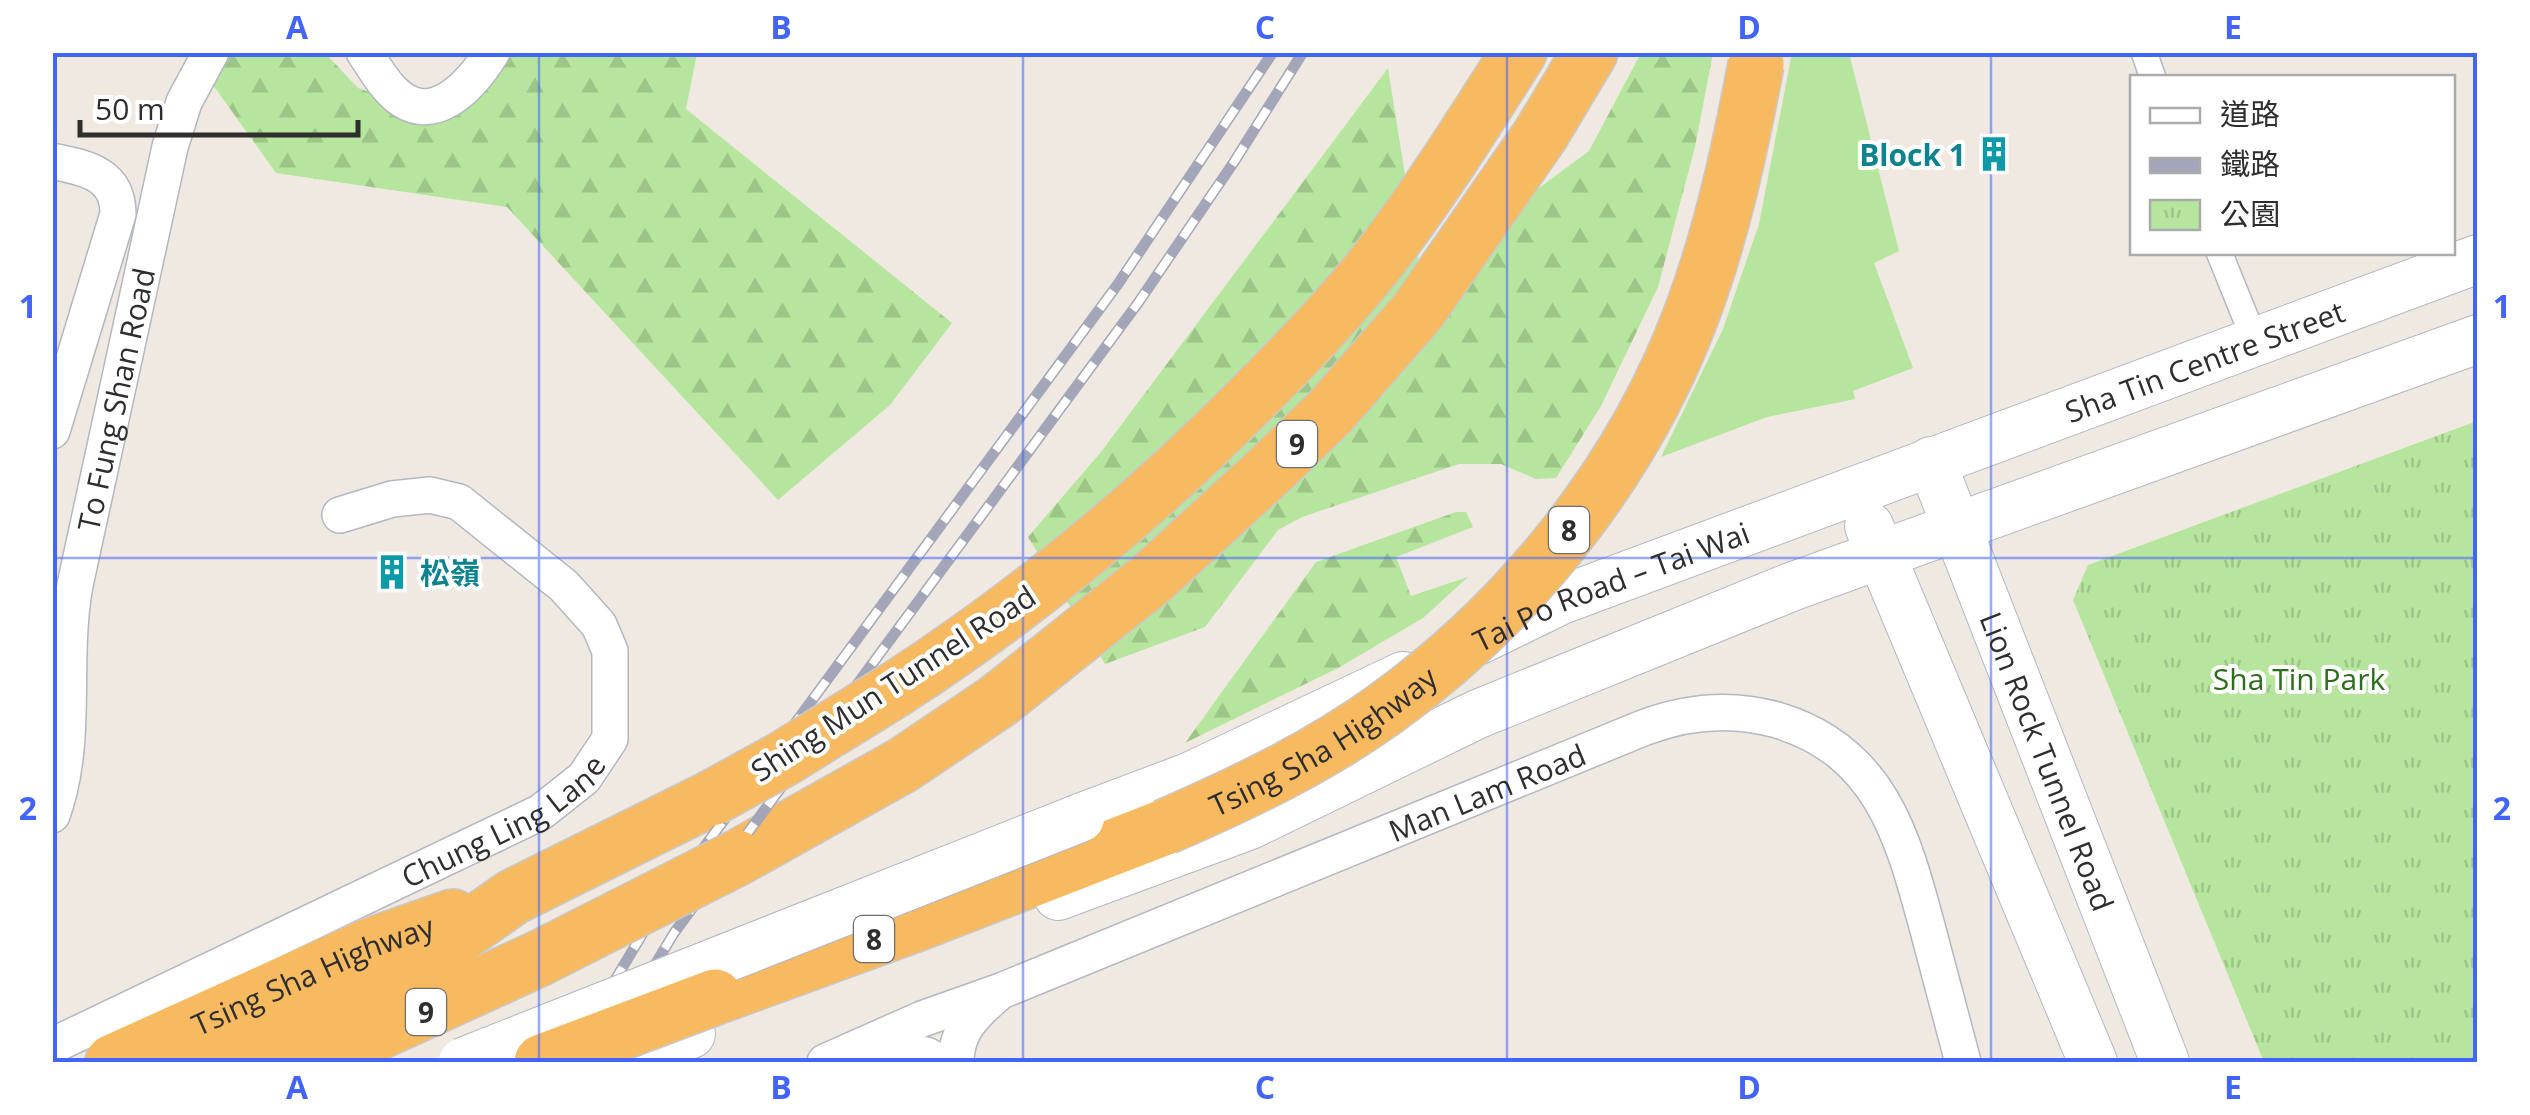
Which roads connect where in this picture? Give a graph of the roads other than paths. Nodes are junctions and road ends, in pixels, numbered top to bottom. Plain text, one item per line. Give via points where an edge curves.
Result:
1 (211, 52) edge
2 (364, 52) edge
3 (492, 52) edge
4 (1519, 52) edge
5 (1756, 58) edge
6 (1586, 59) edge
7 (52, 160) edge
8 (2220, 255) edge
9 (2478, 258) edge
10 (2478, 339) edge
11 (2255, 341) junction
12 (2205, 360) junction
13 (2288, 405) junction
14 (52, 431) edge
15 (1931, 461) junction
16 (1854, 490) junction
17 (340, 514) dead end
18 (1958, 525) junction
19 (1881, 553) junction
20 (52, 815) edge
21 (513, 896) junction
22 (1001, 991) junction
23 (52, 1046) edge
24 (858, 1048) junction
25 (113, 1062) edge
26 (216, 1062) edge
27 (313, 1062) edge
28 (463, 1062) edge
29 (542, 1062) edge
30 (620, 1062) edge
31 (825, 1062) edge
32 (939, 1062) edge
33 (956, 1062) edge
34 (1963, 1062) edge
35 (2093, 1062) edge
36 (2165, 1062) edge

1 - 20 street, To Fung Shan Road via 170,146 79,566 70,625 66,762
2 - 3 street via 402,100 424,106 460,93
4 - 21 highway, Shing Mun Tunnel Road / 9, bridge via 1436,182 1322,327 1194,457 1048,582 988,629 783,759
5 - 29 highway, Tsing Sha Highway / 8, bridge via 1724,213 1692,314 1655,396 1550,555 1422,682 1303,761 1165,828
6 - 27 highway, 9, bridge via 1498,198 1376,362 1222,516 1036,673 823,812 610,924
7 - 14 street via 100,175 118,203
8 - 11 street
9 - 11 main road, Sha Tin Centre Street
10 - 13 main road
11 - 12 main road, Sha Tin Centre Street
12 - 13 main road via 2217,386 2236,402
12 - 15 main road, Sha Tin Centre Street
13 - 18 main road
15 - 16 main road, Tai Po Road – Tai Wai
15 - 18 main road, Lion Rock Tunnel Road
16 - 19 main road
16 - 28 main road, Tai Po Road – Tai Wai, bridge via 1561,600 1189,777
17 - 23 street, Chung Ling Lane via 430,495 459,502 564,586 599,625 610,651 610,739 584,778 541,812
18 - 19 main road
18 - 36 main road, Lion Rock Tunnel Road
19 - 30 main road via 1478,714 1250,825
19 - 35 main road
21 - 25 highway, Tsing Sha Highway via 370,946
21 - 26 highway, Shing Mun Tunnel Road / 9 via 393,981
22 - 24 street, Man Lam Road
22 - 33 street via 966,1024
22 - 34 street, Man Lam Road via 1653,724 1725,712 1810,732 1856,766 1886,804 1912,872
24 - 31 street, Man Lam Road
24 - 32 street

